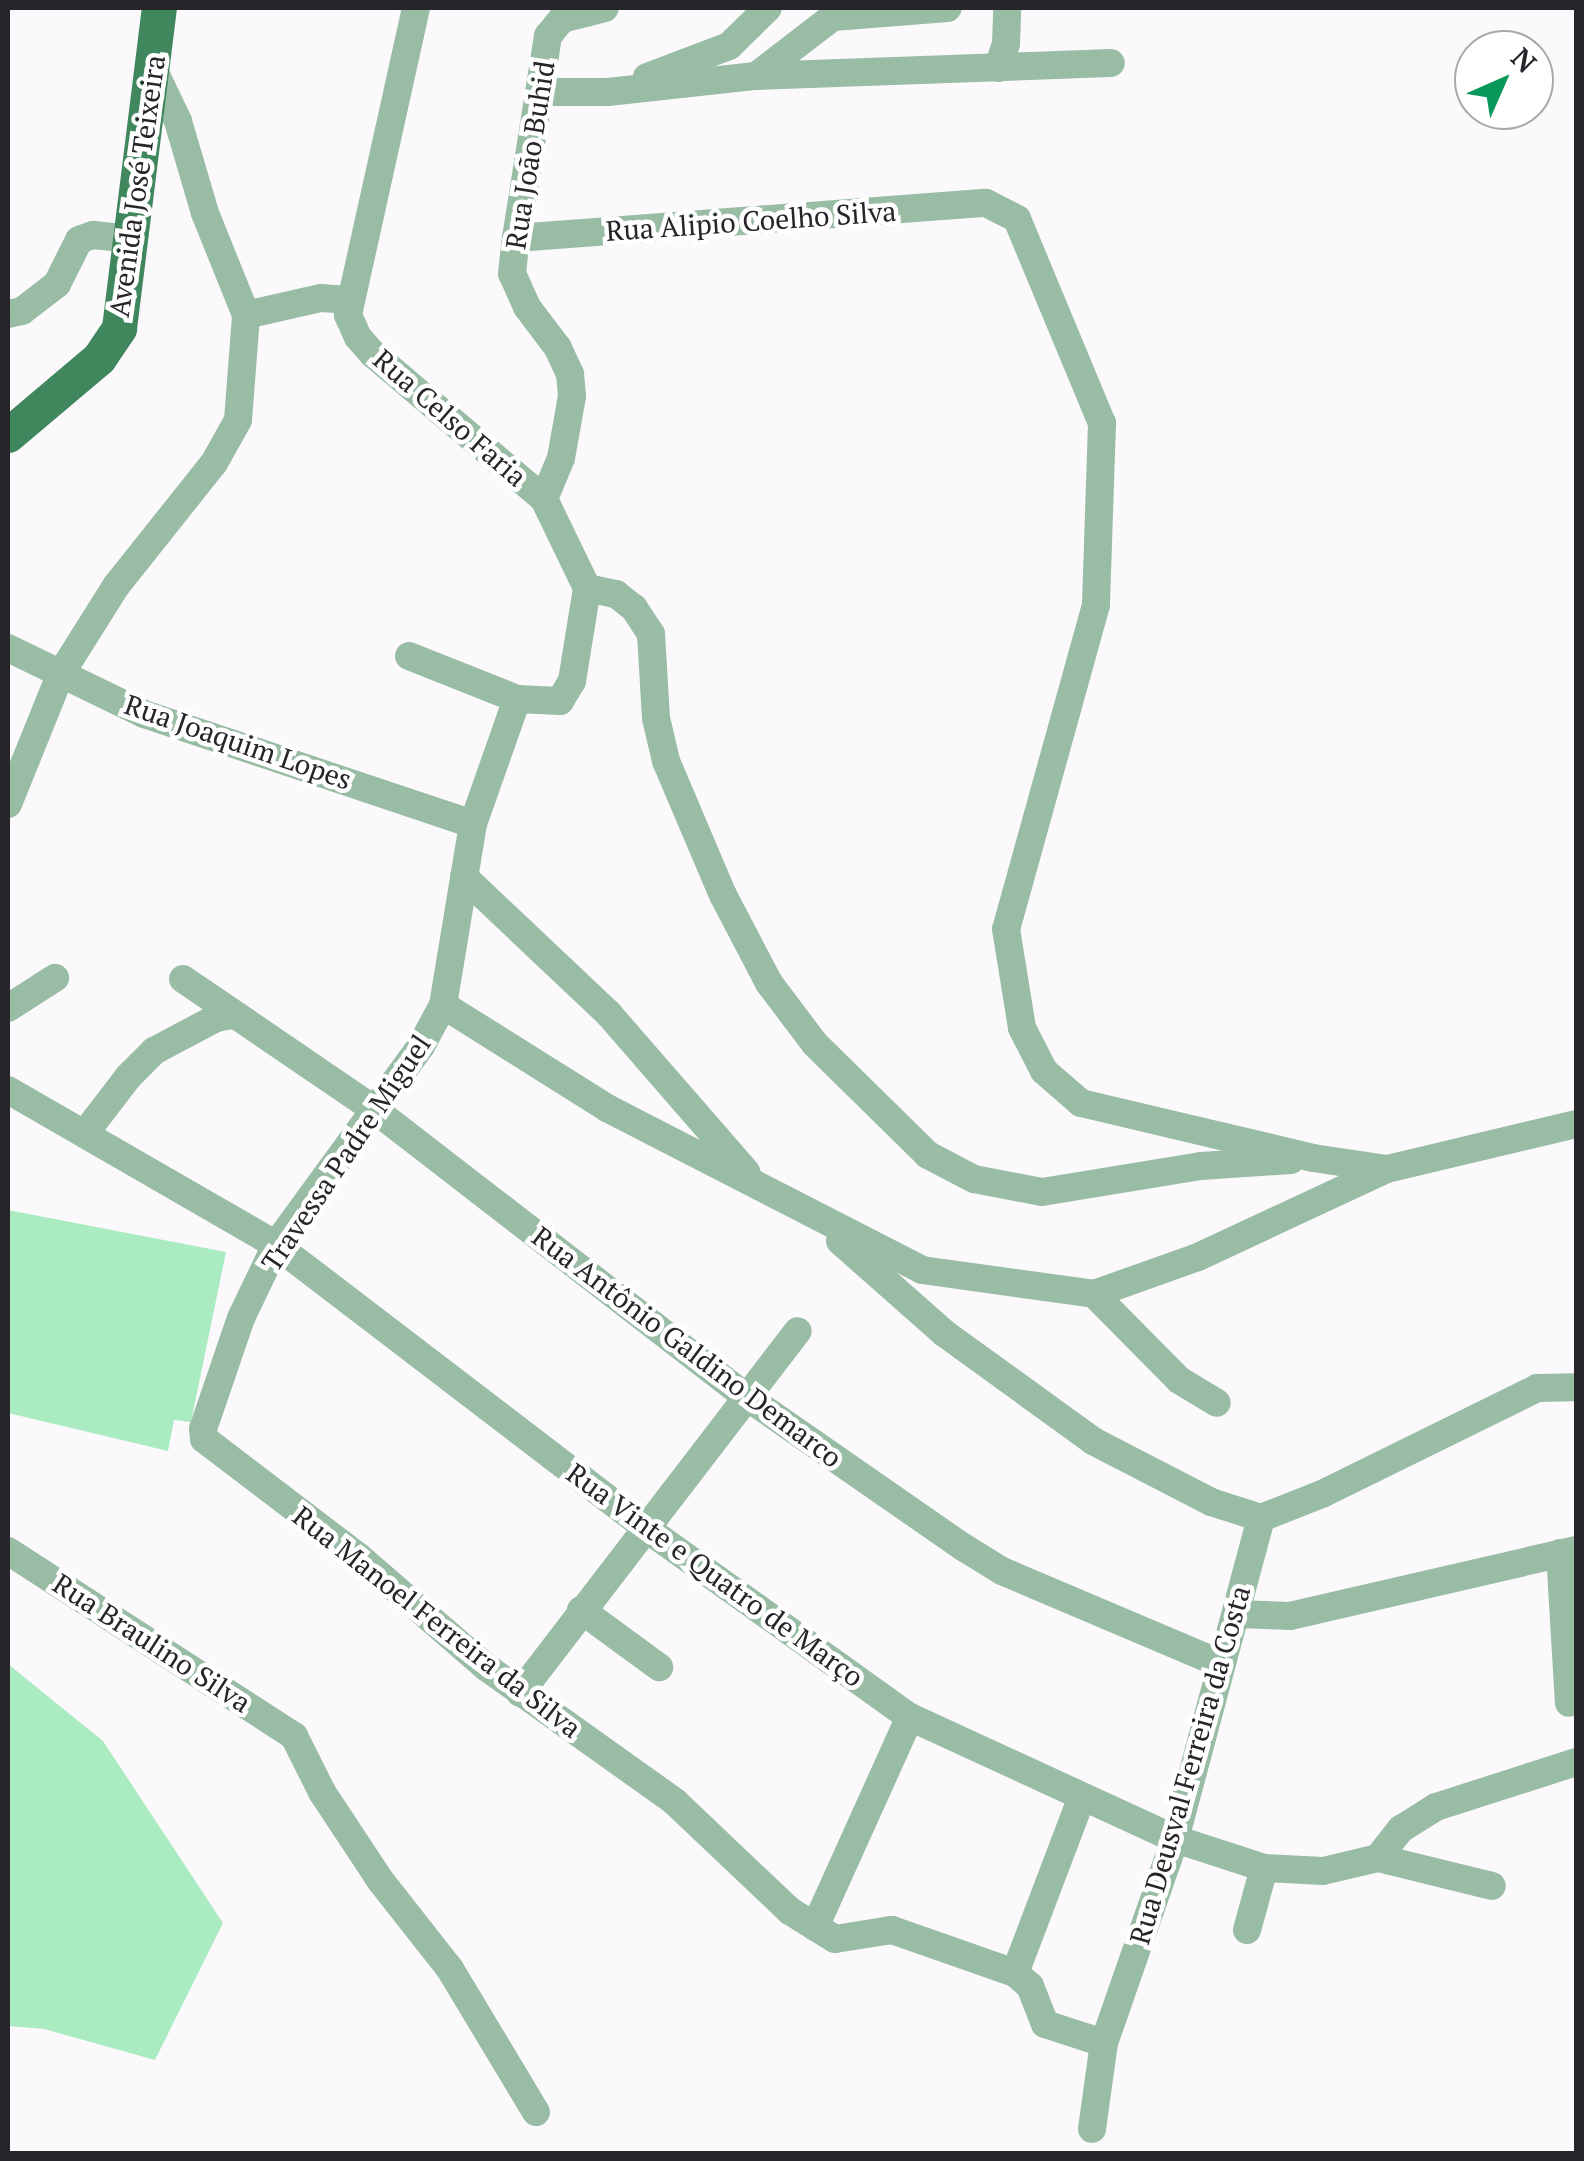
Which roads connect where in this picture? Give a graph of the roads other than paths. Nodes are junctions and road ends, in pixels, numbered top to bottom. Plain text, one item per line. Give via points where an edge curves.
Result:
1 (159, 8) edge
2 (416, 8) edge
3 (605, 8) edge
4 (768, 8) edge
5 (948, 8) edge
6 (1007, 8) edge
7 (1111, 63) dead end
8 (998, 68) junction
9 (154, 71) junction
10 (756, 76) junction
11 (541, 92) junction
12 (608, 92) junction
13 (133, 238) junction
14 (516, 238) junction
15 (334, 299) junction
16 (8, 314) edge
17 (246, 315) junction
18 (8, 435) edge
19 (544, 499) junction
20 (588, 588) junction
21 (8, 648) edge
22 (409, 656) dead end
23 (60, 675) junction
24 (517, 699) junction
25 (8, 804) edge
26 (473, 824) junction
27 (464, 878) junction
28 (56, 978) dead end
29 (183, 979) dead end
30 (444, 1005) junction
31 (8, 1008) edge
32 (232, 1015) junction
33 (8, 1090) edge
34 (375, 1110) junction
35 (1576, 1124) edge
36 (86, 1132) junction
37 (1313, 1158) junction
38 (1387, 1169) junction
39 (757, 1185) junction
40 (814, 1218) junction
41 (276, 1245) junction
42 (1094, 1294) junction
43 (798, 1332) dead end
44 (1576, 1387) edge
45 (747, 1396) junction
46 (1217, 1403) dead end
47 (203, 1429) joint
48 (1261, 1518) junction
49 (647, 1529) junction
50 (8, 1551) edge
51 (1569, 1551) edge
52 (581, 1610) junction
53 (1236, 1614) junction
54 (1221, 1664) junction
55 (659, 1668) dead end
56 (520, 1693) junction
57 (1569, 1703) dead end
58 (910, 1717) junction
59 (1576, 1762) edge
60 (1082, 1797) junction
61 (1175, 1839) junction
62 (1378, 1858) junction
63 (1264, 1868) junction
64 (1492, 1886) dead end
65 (815, 1927) junction
66 (1247, 1930) dead end
67 (1015, 1973) junction
68 (1104, 2043) junction
69 (536, 2112) dead end
70 (1092, 2128) dead end

1 - 9 main road, Avenida José Teixeira
2 - 15 street
3 - 11 street, Rua João Buhid via 552,27
4 - 12 street via 729,46
5 - 10 street via 834,16
6 - 8 street
7 - 8 street
8 - 10 street
9 - 13 main road, Avenida José Teixeira
9 - 17 street
10 - 12 street
11 - 12 street
11 - 14 street, Rua João Buhid
13 - 16 street via 79,240 57,284
13 - 18 main road, Avenida José Teixeira via 112,343
14 - 19 street, Rua João Buhid via 512,274 570,374 562,458
14 - 37 street, Rua Alipio Coelho Silva via 986,204 1010,212 1027,235 1102,423 1096,605 1006,928 1022,1028 1044,1071 1081,1103
15 - 17 street via 289,302
15 - 19 street, Rua Celso Faria via 373,354
17 - 23 street via 232,436 116,586
19 - 20 street, Rua Celso Faria
20 - 24 street via 567,696 550,703
20 - 37 street via 616,594 650,634 666,761 723,896 769,983 815,1044 928,1155 974,1179 1042,1192 1201,1166
21 - 23 street, Rua Joaquim Lopes
22 - 24 street
23 - 25 street
23 - 26 street, Rua Joaquim Lopes via 144,714
24 - 26 street, Travessa Padre Miguel
26 - 27 street, Travessa Padre Miguel
27 - 30 street, Travessa Padre Miguel
27 - 39 street via 608,1013
28 - 31 street
29 - 32 street, Rua Antônio Galdino Demarco
30 - 34 street, Travessa Padre Miguel
30 - 39 street via 607,1108
32 - 34 street, Rua Antônio Galdino Demarco
32 - 36 street via 154,1051
33 - 36 street, Rua Vinte e Quatro de Março
34 - 41 street, Travessa Padre Miguel
34 - 45 street, Rua Antônio Galdino Demarco
35 - 38 street
36 - 41 street, Rua Vinte e Quatro de Março
37 - 38 street
38 - 42 street via 1198,1258
39 - 40 street
40 - 42 street via 937,1275
40 - 48 street via 944,1333 1093,1440 1212,1502
41 - 47 street, Travessa Padre Miguel via 241,1318
41 - 49 street, Rua Vinte e Quatro de Março
42 - 46 street via 1179,1380
43 - 45 street
44 - 48 street via 1537,1388
45 - 49 street
45 - 54 street, Rua Antônio Galdino Demarco via 988,1563
47 - 56 street, Rua Manoel Ferreira da Silva via 212,1448 359,1557
48 - 53 street, Rua Deusval Ferreira da Costa
49 - 52 street
49 - 58 street, Rua Vinte e Quatro de Março
50 - 69 street, Rua Braulino Silva via 294,1736 322,1792 458,1980
51 - 53 street via 1290,1616
51 - 57 street
52 - 55 street
52 - 56 street
53 - 54 street, Rua Deusval Ferreira da Costa
54 - 61 street, Rua Deusval Ferreira da Costa
56 - 65 street, Rua Manoel Ferreira da Silva via 675,1802
58 - 60 street, Rua Vinte e Quatro de Março
58 - 65 street
59 - 62 street via 1436,1808 1401,1829
60 - 61 street, Rua Vinte e Quatro de Março
60 - 67 street
61 - 63 street, Rua Vinte e Quatro de Março
61 - 68 street, Rua Deusval Ferreira da Costa
62 - 63 street, Rua Vinte e Quatro de Março via 1324,1871
62 - 64 street, Rua Vinte e Quatro de Março
63 - 66 street
65 - 67 street, Rua Manoel Ferreira da Silva via 840,1940 892,1930
67 - 68 street via 1030,1986 1044,2024
68 - 70 street, Rua Deusval Ferreira da Costa

